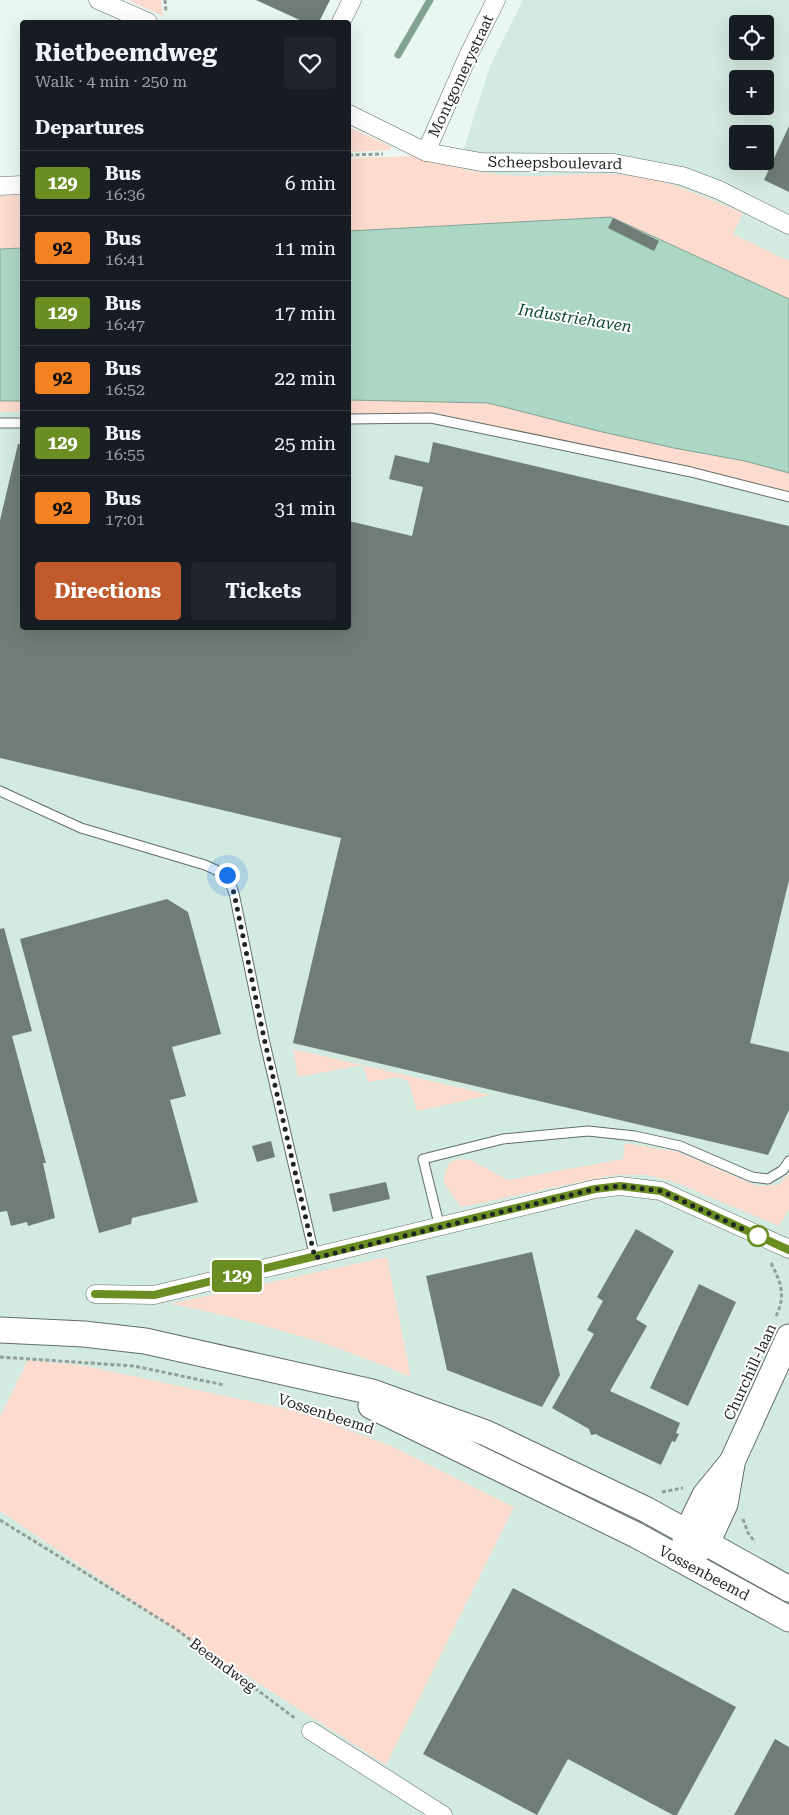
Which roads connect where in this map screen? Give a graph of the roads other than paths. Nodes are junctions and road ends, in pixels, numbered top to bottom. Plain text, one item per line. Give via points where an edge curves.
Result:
1 (98, 0) edge
2 (352, 0) edge
3 (496, 0) edge
4 (143, 20) edge
5 (342, 20) edge
6 (351, 115) edge
7 (426, 152) junction
8 (20, 185) edge
9 (0, 186) edge
10 (789, 225) edge
11 (351, 419) edge
12 (20, 423) edge
13 (0, 424) edge
14 (789, 496) edge
15 (0, 791) edge
16 (789, 1161) edge
17 (440, 1228) junction
18 (784, 1247) edge
19 (315, 1258) junction
20 (95, 1294) dead end
21 (782, 1327) edge
22 (0, 1330) edge
23 (321, 1382) junction
24 (697, 1537) junction
25 (682, 1561) junction
26 (789, 1589) edge
27 (789, 1619) edge
28 (311, 1731) road end
29 (443, 1815) edge

1 - 4 street
2 - 5 street
3 - 7 street, Montgomerystraat
6 - 7 street, Scheepsboulevard
7 - 10 street, Scheepsboulevard via 481,162 614,163 645,168 682,176 718,190
8 - 9 street
11 - 14 lane via 431,418 691,472
12 - 13 lane
15 - 19 lane via 81,828 205,865 227,875 234,893
16 - 17 lane via 783,1170 768,1179 745,1174 680,1146 636,1136 588,1131 503,1139 423,1159
17 - 18 street via 595,1189 620,1186 661,1191
17 - 19 street
19 - 20 street via 154,1295
21 - 24 main road, Churchill-laan via 732,1462 725,1504
22 - 23 main road, Vossenbeemd via 145,1341
23 - 24 main road, Vossenbeemd via 372,1392 486,1433 648,1510
23 - 25 main road, Vossenbeemd via 636,1535
24 - 25 main road, Churchill-laan
24 - 26 main road, Vossenbeemd
25 - 27 main road, Vossenbeemd
28 - 29 street

